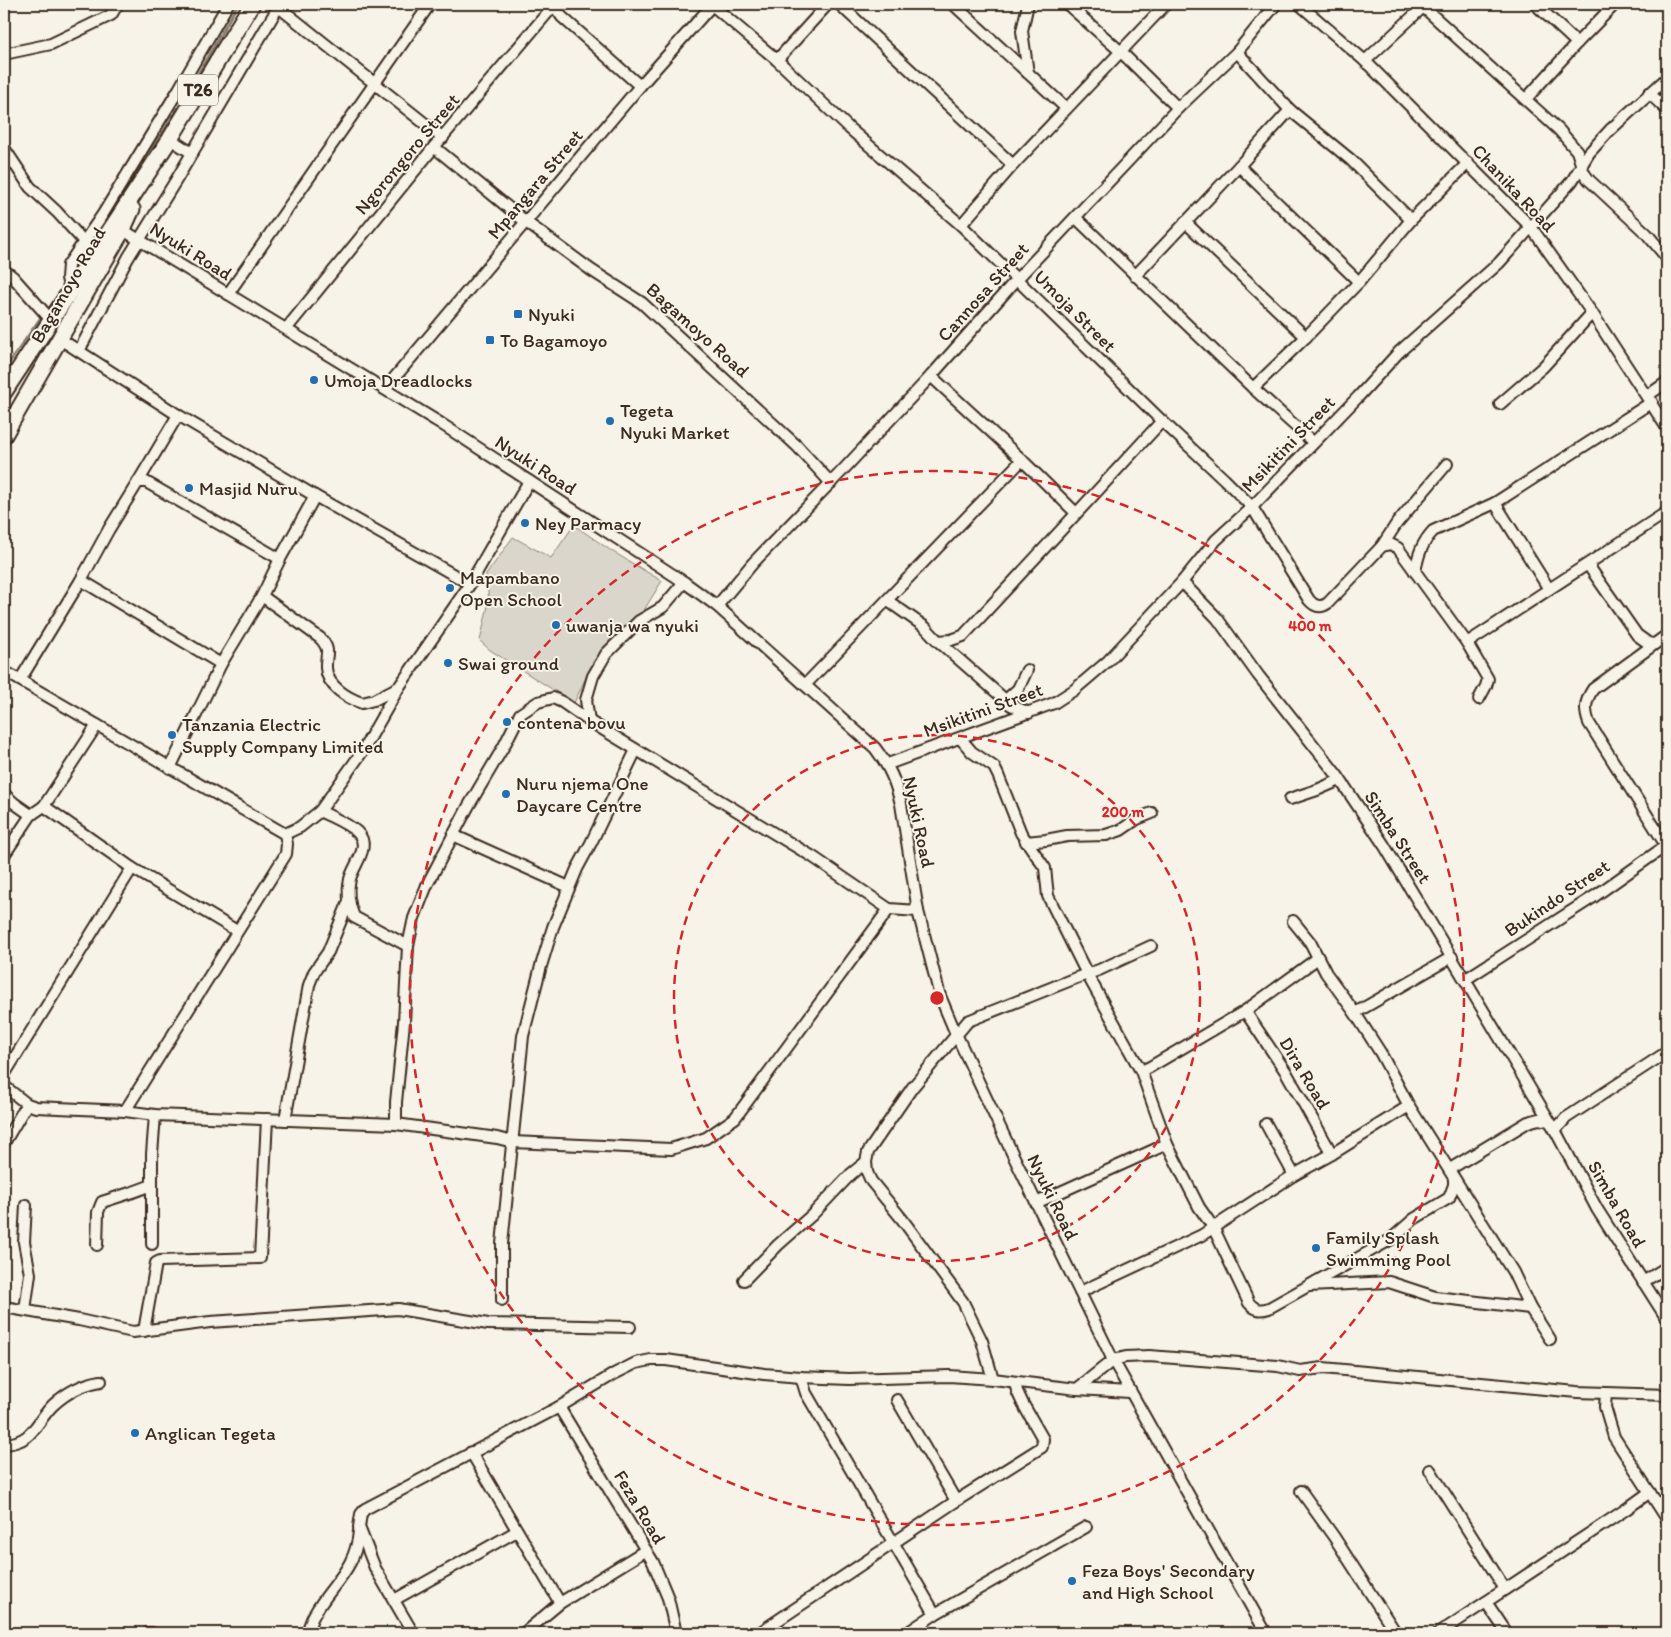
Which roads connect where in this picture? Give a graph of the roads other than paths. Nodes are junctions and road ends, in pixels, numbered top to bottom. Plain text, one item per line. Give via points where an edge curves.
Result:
1 (118, 4) edge
2 (228, 4) edge
3 (252, 4) edge
4 (430, 4) edge
5 (554, 4) edge
6 (712, 4) edge
7 (828, 4) edge
8 (839, 4) edge
9 (954, 4) edge
10 (1028, 4) edge
11 (1067, 4) edge
12 (1166, 4) edge
13 (1276, 4) edge
14 (1298, 4) edge
15 (1535, 4) edge
16 (1615, 4) edge
17 (278, 5) edge
18 (1422, 5) edge
19 (1577, 43) junction
20 (1120, 51) junction
21 (1237, 52) junction
22 (4, 54) edge
23 (778, 60) junction
24 (1365, 62) junction
25 (1028, 73) junction
26 (1667, 78) edge
27 (375, 83) junction
28 (640, 86) junction
29 (1649, 94) junction
30 (174, 98) junction
31 (1526, 99) junction
32 (187, 108) junction
33 (1066, 108) junction
34 (1178, 108) junction
35 (1290, 110) junction
36 (1667, 110) edge
37 (443, 138) junction
38 (170, 139) junction
39 (434, 147) junction
40 (4, 148) edge
41 (192, 153) junction
42 (1468, 163) junction
43 (1012, 165) junction
44 (1239, 166) junction
45 (1581, 166) junction
46 (1076, 218) junction
47 (1411, 220) junction
48 (526, 222) junction
49 (1185, 222) junction
50 (961, 225) junction
51 (118, 227) junction
52 (1530, 227) junction
53 (139, 240) junction
54 (89, 247) junction
55 (1667, 258) edge
56 (4, 270) edge
57 (1135, 276) junction
58 (1017, 279) junction
59 (1359, 282) junction
60 (228, 294) junction
61 (1592, 313) junction
62 (51, 320) junction
63 (286, 328) junction
64 (1306, 337) junction
65 (60, 339) junction
66 (79, 351) junction
67 (931, 376) junction
68 (1667, 382) edge
69 (1253, 388) junction
70 (385, 389) junction
71 (4, 392) edge
72 (1650, 399) junction
73 (1500, 404) dead end
74 (178, 415) junction
75 (1162, 422) junction
76 (1667, 428) edge
77 (4, 434) edge
78 (1313, 442) junction
79 (1022, 460) junction
80 (1447, 464) dead end
81 (529, 481) junction
82 (138, 482) junction
83 (831, 484) junction
84 (314, 496) junction
85 (1495, 503) junction
86 (1252, 506) junction
87 (1667, 512) edge
88 (1076, 513) junction
89 (1382, 546) junction
90 (280, 559) junction
91 (1588, 565) junction
92 (1415, 572) junction
93 (82, 580) junction
94 (684, 582) junction
95 (1182, 582) junction
96 (470, 584) junction
97 (1549, 589) junction
98 (262, 596) junction
99 (888, 601) junction
100 (717, 606) junction
101 (1667, 635) edge
102 (938, 641) junction
103 (1467, 643) junction
104 (1653, 644) junction
105 (221, 664) junction
106 (1027, 670) dead end
107 (4, 671) edge
108 (20, 680) junction
109 (805, 686) junction
110 (400, 687) junction
111 (1006, 700) junction
112 (1479, 700) dead end
113 (1029, 713) junction
114 (589, 722) junction
115 (97, 725) junction
116 (960, 738) junction
117 (636, 750) junction
118 (888, 764) junction
119 (170, 768) junction
120 (1340, 780) junction
121 (4, 794) edge
122 (1290, 799) dead end
123 (44, 806) junction
124 (320, 811) junction
125 (1152, 813) dead end
126 (31, 815) junction
127 (285, 834) junction
128 (453, 835) junction
129 (1026, 842) junction
130 (1667, 846) edge
131 (4, 855) edge
132 (132, 868) junction
133 (570, 887) junction
134 (349, 901) junction
135 (889, 909) junction
136 (918, 911) junction
137 (1293, 921) dead end
138 (237, 931) junction
139 (408, 946) junction
140 (1151, 946) dead end
141 (1452, 957) junction
142 (1318, 958) junction
143 (1087, 974) junction
144 (1466, 980) junction
145 (1245, 1011) junction
146 (1356, 1012) junction
147 (956, 1034) junction
148 (1667, 1052) edge
149 (1141, 1071) junction
150 (4, 1075) edge
151 (4, 1086) edge
152 (27, 1104) junction
153 (1409, 1106) junction
154 (125, 1111) junction
155 (155, 1115) junction
156 (267, 1119) junction
157 (285, 1120) junction
158 (1549, 1121) junction
159 (396, 1124) junction
160 (1266, 1124) dead end
161 (1555, 1130) junction
162 (513, 1142) junction
163 (4, 1143) edge
164 (1167, 1144) junction
165 (1332, 1154) junction
166 (866, 1162) junction
167 (1452, 1173) junction
168 (1294, 1175) junction
169 (152, 1185) junction
170 (1036, 1204) junction
171 (26, 1205) dead end
172 (1213, 1227) junction
173 (152, 1244) dead end
174 (97, 1245) dead end
175 (1667, 1267) edge
176 (744, 1280) dead end
177 (1643, 1282) junction
178 (1307, 1286) junction
179 (1080, 1292) junction
180 (502, 1300) dead end
181 (4, 1307) edge
182 (1530, 1308) junction
183 (25, 1310) junction
184 (1667, 1319) edge
185 (630, 1327) dead end
186 (144, 1331) junction
187 (1550, 1339) dead end
188 (1113, 1360) junction
189 (800, 1377) junction
190 (993, 1379) junction
191 (101, 1381) dead end
192 (1015, 1382) junction
193 (1077, 1389) junction
194 (1130, 1392) junction
195 (1606, 1393) junction
196 (1667, 1395) edge
197 (897, 1400) dead end
198 (558, 1407) junction
199 (4, 1444) edge
200 (471, 1452) junction
201 (1430, 1470) dead end
202 (1301, 1491) dead end
203 (1650, 1492) junction
204 (956, 1501) junction
205 (1667, 1519) edge
206 (1086, 1526) dead end
207 (359, 1527) junction
208 (517, 1531) junction
209 (894, 1543) junction
210 (646, 1550) junction
211 (1505, 1589) junction
212 (394, 1600) junction
213 (1486, 1602) junction
214 (560, 1603) junction
215 (935, 1614) junction
216 (148, 1633) edge
217 (152, 1633) edge
218 (307, 1633) edge
219 (413, 1633) edge
220 (524, 1633) edge
221 (676, 1633) edge
222 (759, 1633) edge
223 (907, 1633) edge
224 (1266, 1633) edge
225 (1396, 1633) edge
226 (1439, 1633) edge
227 (1506, 1633) edge

1 - 22 street via 111,15 51,44
2 - 30 street
3 - 32 highway, Bagamoyo Road / T26
4 - 27 street
5 - 28 street via 562,18
5 - 37 street, Ngorongoro Street
6 - 23 street, Umoja Street
6 - 28 street, Mpangara Street
7 - 23 street
8 - 43 street
9 - 25 street
10 - 25 street via 1022,31
11 - 20 street
12 - 20 street
13 - 21 street, Cannosa Street
14 - 24 street, Chanika Road
15 - 19 street
16 - 19 street
17 - 27 street
17 - 41 street
18 - 24 street
18 - 31 street
19 - 31 street
20 - 33 street
20 - 34 street
21 - 34 street, Cannosa Street
21 - 35 street
23 - 50 street, Umoja Street via 850,129
24 - 42 street, Chanika Road
25 - 33 street
26 - 29 street, Msikitini Street
27 - 37 street
27 - 60 street
28 - 48 street, Mpangara Street
29 - 36 street
29 - 45 street, Msikitini Street via 1588,152
30 - 32 street
30 - 54 street
31 - 45 street via 1560,130 1577,151
32 - 38 highway, Bagamoyo Road / T26
33 - 43 street
34 - 46 street, Cannosa Street
35 - 44 street
35 - 47 street via 1351,160
37 - 39 street, Ngorongoro Street
38 - 41 street
38 - 51 highway, Bagamoyo Road / T26
39 - 48 street, Bagamoyo Road
39 - 63 street, Ngorongoro Street
40 - 54 street via 30,186
41 - 53 street
42 - 47 street
42 - 52 street, Chanika Road
43 - 50 street
44 - 49 street
44 - 59 street
45 - 52 street, Msikitini Street via 1572,181
45 - 55 street via 1589,180
46 - 57 street
46 - 58 street, Cannosa Street
47 - 59 street
48 - 70 street, Mpangara Street
48 - 83 street, Bagamoyo Road via 642,303 797,446
49 - 57 street
49 - 64 street
50 - 58 street, Umoja Street
51 - 53 street, Nyuki Road
51 - 54 highway, Bagamoyo Road / T26
51 - 65 highway, Bagamoyo Road / T26
52 - 61 street, Chanika Road
52 - 78 street, Msikitini Street via 1499,263 1399,352
53 - 60 street, Nyuki Road
53 - 66 street
54 - 62 highway, Bagamoyo Road / T26 via 70,290
56 - 62 street
57 - 69 street
58 - 67 street, Cannosa Street
58 - 75 street, Umoja Street
59 - 64 street
60 - 63 street, Nyuki Road
61 - 72 street, Chanika Road
61 - 73 street via 1543,367
62 - 71 highway, Bagamoyo Road / T26
63 - 70 street, Nyuki Road
64 - 69 street
65 - 66 street
65 - 77 highway, Bagamoyo Road / T26
66 - 74 street
67 - 79 street
67 - 83 street, Cannosa Street
68 - 72 street
69 - 78 street
70 - 81 street, Nyuki Road
72 - 76 street, Chanika Road
72 - 85 street
74 - 82 street
74 - 84 street
75 - 86 street, Umoja Street
75 - 88 street
78 - 86 street, Msikitini Street
79 - 88 street
79 - 99 street
80 - 89 street via 1397,522
81 - 94 street, Nyuki Road
81 - 96 street
82 - 90 street via 146,482
82 - 93 street via 108,529
83 - 100 street, Cannosa Street via 753,563
84 - 90 street
84 - 96 street
85 - 92 street via 1433,531 1420,551
85 - 97 street
86 - 89 street, Umoja Street via 1310,600 1318,606 1328,603
86 - 95 street, Msikitini Street via 1216,540
87 - 91 street
88 - 102 street via 963,636
89 - 92 street via 1390,544 1398,548
90 - 98 street
91 - 97 street
91 - 104 street via 1637,635
92 - 103 street
93 - 105 street
93 - 108 street
94 - 100 street, Nyuki Road
94 - 114 street via 663,607 639,621 606,654 593,676 586,700
95 - 113 street, Msikitini Street via 1108,661 1074,690
95 - 120 street, Simba Street via 1217,618
96 - 110 street
97 - 103 street
98 - 105 street
98 - 110 street via 325,643 326,674 336,688 362,704
99 - 102 street via 925,627
99 - 109 street
100 - 109 street, Nyuki Road
101 - 104 street
102 - 111 street
103 - 112 street via 1487,675
104 - 130 street via 1593,689 1585,705 1589,723
105 - 119 street
106 - 111 street via 1018,689
107 - 108 street
108 - 115 street
109 - 118 street, Nyuki Road via 875,748
110 - 124 street via 371,739
111 - 113 street
113 - 116 street, Msikitini Street
114 - 117 street
114 - 128 street via 553,698 538,702 520,714
115 - 119 street
115 - 123 street
116 - 118 street, Msikitini Street
116 - 129 street via 972,752 994,767
117 - 133 street
117 - 135 street via 813,857
118 - 136 street, Nyuki Road via 902,804
119 - 127 street
120 - 122 street
120 - 141 street, Simba Street
121 - 126 street
123 - 126 street
123 - 132 street
124 - 127 street
124 - 134 street via 356,831 363,842 350,879
125 - 129 street via 1121,830 1106,834
126 - 131 street
127 - 138 street via 286,854
128 - 133 street
128 - 139 street via 427,885 414,918
129 - 143 street via 1045,868 1048,896
130 - 144 street, Bukindo Street
132 - 138 street
132 - 150 street
133 - 162 street via 553,927 523,1036
134 - 139 street via 354,917
134 - 157 street via 310,985
135 - 136 street
135 - 162 street via 735,1118 706,1138 671,1149
136 - 147 street, Nyuki Road via 940,996
137 - 142 street
138 - 154 street
139 - 159 street
140 - 143 street
141 - 144 street, Simba Street
141 - 146 street
142 - 145 street
142 - 146 street via 1326,974
143 - 147 street via 968,1022
143 - 149 street
144 - 158 street, Simba Street
145 - 149 street
145 - 165 street, Dira Road via 1286,1072
146 - 153 street
147 - 166 street via 873,1143
147 - 170 street, Nyuki Road
148 - 161 street via 1566,1118
149 - 164 street
151 - 152 street
152 - 154 street
152 - 163 street
153 - 165 street
153 - 167 street
154 - 155 street
155 - 156 street
155 - 169 street
156 - 157 street
156 - 186 street via 260,1258 156,1263
157 - 159 street
158 - 161 street, Simba Street
158 - 167 street via 1538,1119 1528,1122
159 - 162 street
160 - 168 street
161 - 177 street, Simba Road
162 - 180 street via 502,1244
164 - 170 street
164 - 172 street
165 - 168 street
166 - 176 street
166 - 190 street via 871,1181 963,1302 982,1341
167 - 178 street via 1454,1184 1449,1198 1414,1219 1390,1240
167 - 182 street via 1513,1272
168 - 172 street
169 - 173 street
169 - 174 street via 102,1202 98,1212
170 - 179 street, Nyuki Road
171 - 183 street via 23,1232 30,1274
172 - 178 street via 1253,1307 1264,1310
172 - 179 street
175 - 177 street
177 - 184 street, Simba Road
178 - 182 street via 1389,1282 1435,1297
179 - 188 street, Nyuki Road
181 - 183 street
182 - 187 street
183 - 186 street via 133,1332
185 - 186 street via 488,1324 398,1309 210,1322
188 - 193 street
188 - 194 street, Nyuki Road
188 - 195 street via 1149,1356 1278,1366 1300,1371 1323,1368
189 - 190 street via 949,1376
189 - 198 street via 651,1360 636,1363 614,1374
189 - 209 street via 806,1393
190 - 192 street
191 - 199 street via 70,1391 52,1406 29,1436
192 - 193 street
192 - 204 street via 1043,1445
193 - 194 street
194 - 224 street, Nyuki Road
195 - 196 street
195 - 203 street via 1605,1407 1614,1437
197 - 204 street
198 - 200 street
198 - 210 street, Feza Road
200 - 207 street via 370,1505 361,1514
200 - 208 street
201 - 211 street
202 - 225 street
203 - 205 street
203 - 211 street
204 - 209 street
206 - 215 street
207 - 212 street via 375,1568
207 - 218 street via 358,1546 343,1577 314,1616
208 - 212 street
208 - 214 street
209 - 215 street
209 - 222 street
210 - 214 street
210 - 221 street, Feza Road via 668,1598
211 - 213 street
212 - 219 street
213 - 226 street
213 - 227 street
214 - 220 street
215 - 223 street
216 - 217 street

